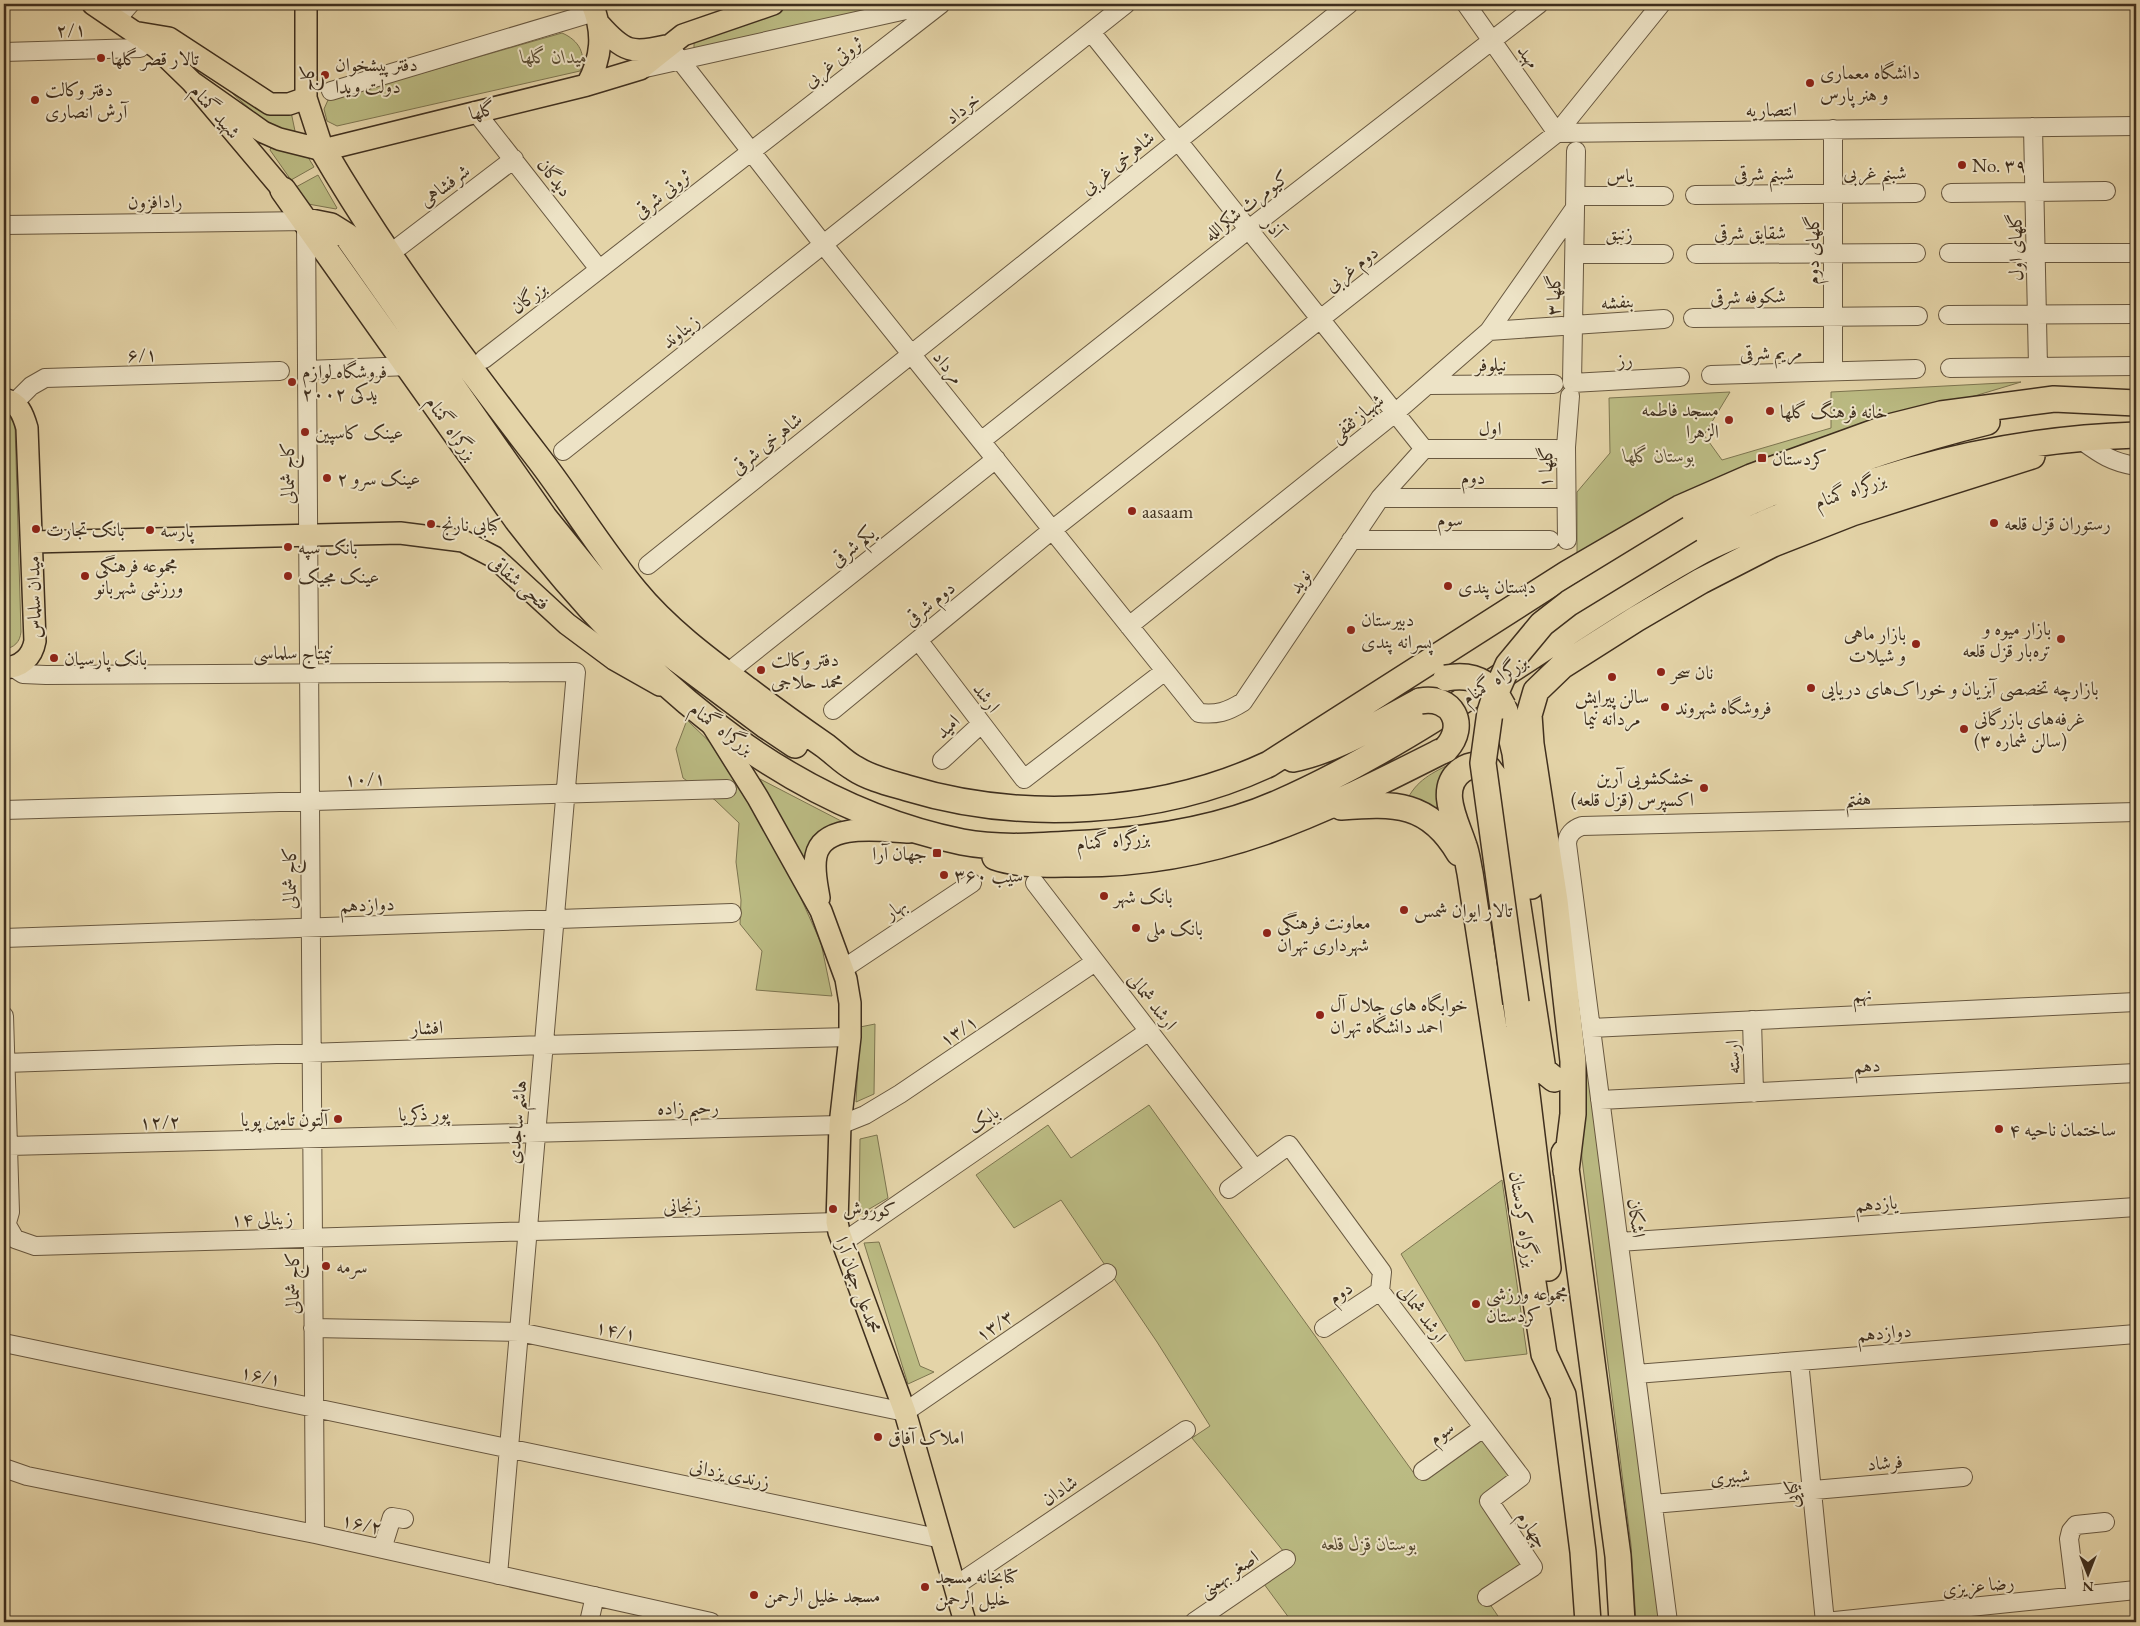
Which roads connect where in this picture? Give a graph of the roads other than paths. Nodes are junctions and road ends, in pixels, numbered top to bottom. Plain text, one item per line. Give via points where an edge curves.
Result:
1 (93, 4) edge
2 (306, 4) edge
3 (773, 4) edge
4 (933, 4) edge
5 (942, 4) edge
6 (1126, 4) edge
7 (1348, 4) edge
8 (1466, 4) edge
9 (1540, 4) edge
10 (1654, 7) edge
11 (123, 12) edge
12 (596, 14) edge
13 (1091, 32) junction
14 (137, 40) junction
15 (1491, 40) junction
16 (4, 52) edge
17 (675, 53) junction
18 (192, 82) junction
19 (587, 85) junction
20 (331, 91) dead end
21 (306, 98) junction
22 (475, 111) junction
23 (2136, 126) edge
24 (2033, 127) junction
25 (1834, 129) junction
26 (1557, 132) junction
27 (1178, 141) junction
28 (323, 150) junction
29 (1576, 151) dead end
30 (750, 152) junction
31 (514, 158) junction
32 (283, 190) joint
33 (2106, 191) dead end
34 (2034, 192) junction
35 (1916, 193) dead end
36 (1951, 193) dead end
37 (1834, 194) junction
38 (1695, 195) dead end
39 (1664, 196) dead end
40 (1576, 202) junction
41 (306, 221) junction
42 (4, 224) edge
43 (1249, 229) junction
44 (823, 244) junction
45 (400, 246) dead end
46 (1834, 253) junction
47 (1916, 253) dead end
48 (1949, 253) dead end
49 (2131, 253) dead end
50 (1575, 254) junction
51 (1664, 254) dead end
52 (1696, 254) dead end
53 (2037, 254) junction
54 (599, 269) junction
55 (2133, 314) dead end
56 (2037, 315) junction
57 (1833, 316) junction
58 (1918, 316) dead end
59 (1948, 316) dead end
60 (1693, 318) dead end
61 (1320, 319) junction
62 (1664, 319) dead end
63 (1567, 326) junction
64 (1489, 331) junction
65 (911, 354) junction
66 (484, 359) dead end
67 (409, 366) junction
68 (2135, 366) edge
69 (2038, 367) junction
70 (1950, 368) dead end
71 (1916, 369) dead end
72 (307, 370) junction
73 (280, 371) dead end
74 (1833, 371) junction
75 (1711, 375) dead end
76 (1680, 377) dead end
77 (1554, 384) dead end
78 (1428, 385) junction
79 (1571, 390) junction
80 (9, 401) edge
81 (2136, 404) edge
82 (1395, 413) junction
83 (2136, 435) edge
84 (2086, 437) junction
85 (982, 442) junction
86 (1424, 449) junction
87 (1556, 449) dead end
88 (2136, 450) edge
89 (563, 451) dead end
90 (996, 459) junction
91 (2136, 466) edge
92 (1380, 498) junction
93 (1565, 498) junction
94 (1052, 530) junction
95 (308, 534) junction
96 (1352, 540) junction
97 (1558, 540) joint
98 (32, 542) junction
99 (648, 565) dead end
100 (1129, 626) junction
101 (918, 640) junction
102 (736, 666) dead end
103 (8, 668) edge
104 (1165, 671) junction
105 (576, 672) joint
106 (309, 673) junction
107 (684, 699) junction
108 (833, 710) dead end
109 (1199, 713) joint
110 (709, 721) junction
111 (981, 724) junction
112 (942, 760) dead end
113 (1269, 764) junction
114 (855, 770) junction
115 (727, 789) dead end
116 (566, 794) junction
117 (310, 801) junction
118 (1328, 808) junction
119 (4, 810) edge
120 (2136, 812) edge
121 (1582, 826) joint
122 (924, 832) junction
123 (966, 843) junction
124 (1470, 873) junction
125 (972, 883) dead end
126 (1034, 883) dead end
127 (821, 911) junction
128 (732, 912) dead end
129 (555, 919) junction
130 (311, 927) junction
131 (4, 938) edge
132 (1096, 962) junction
133 (843, 968) junction
134 (2136, 1002) edge
135 (4, 1016) edge
136 (1752, 1020) junction
137 (1591, 1028) junction
138 (1149, 1031) junction
139 (850, 1037) junction
140 (4, 1039) edge
141 (544, 1044) junction
142 (312, 1053) junction
143 (6, 1063) junction
144 (2136, 1073) edge
145 (1554, 1079) junction
146 (1754, 1092) junction
147 (1600, 1100) junction
148 (840, 1125) junction
149 (536, 1132) junction
150 (312, 1138) junction
151 (9, 1146) junction
152 (1255, 1169) junction
153 (1566, 1171) junction
154 (1229, 1189) dead end
155 (2136, 1207) edge
156 (837, 1222) junction
157 (6, 1224) edge
158 (528, 1231) junction
159 (313, 1238) junction
160 (1618, 1242) junction
161 (842, 1243) junction
162 (1107, 1273) dead end
163 (1380, 1291) junction
164 (314, 1328) junction
165 (1324, 1328) dead end
166 (519, 1332) junction
167 (2136, 1334) edge
168 (4, 1343) edge
169 (1799, 1361) junction
170 (1636, 1374) junction
171 (1563, 1395) junction
172 (314, 1408) junction
173 (905, 1412) junction
174 (1483, 1428) junction
175 (1186, 1430) dead end
176 (509, 1448) junction
177 (4, 1468) edge
178 (1423, 1471) dead end
179 (1963, 1477) dead end
180 (1521, 1478) joint
181 (1812, 1491) junction
182 (1653, 1504) junction
183 (404, 1518) dead end
184 (2105, 1522) dead end
185 (315, 1534) junction
186 (942, 1539) junction
187 (382, 1549) junction
188 (1286, 1559) dead end
189 (498, 1575) junction
190 (955, 1586) junction
191 (2136, 1590) edge
192 (595, 1596) junction
193 (2076, 1596) junction
194 (1487, 1597) dead end
195 (1959, 1608) junction
196 (590, 1622) edge
197 (711, 1622) edge
198 (965, 1622) edge
199 (1194, 1622) edge
200 (1588, 1622) edge
201 (1622, 1622) edge
202 (1668, 1622) edge
203 (1825, 1622) edge
204 (1920, 1622) edge

1 - 11 main road, شهید گمنام
2 - 21 main road, کاج
3 - 17 main road via 683,35
4 - 17 street, گلها
5 - 30 street, ثروتی غربی
6 - 13 street, خرداد
7 - 27 street, شاهرخی غربی
8 - 15 street, مهبد
9 - 15 street, کیومرث شکرالله
10 - 26 street, دوم غربی
11 - 14 main road, شهید گمنام
12 - 17 main road via 615,41 630,49
12 - 19 main road via 599,56
12 - 20 street
13 - 27 street, آذر
13 - 44 street, خرداد
14 - 16 street, ۲/۱
14 - 18 main road, شهید گمنام via 156,47
14 - 21 main road via 168,38 270,104 289,104
15 - 26 street, مهبد
15 - 43 street, کیومرث شکرالله
17 - 19 main road, گلها via 640,69
17 - 30 street, مرداد
18 - 28 main road via 263,132
18 - 32 main road, شهید گمنام
19 - 22 main road, گلها
21 - 28 main road, کاج
22 - 28 main road, گلها
22 - 31 street, دیدگان
23 - 24 street, انتصاریه
24 - 25 street, انتصاریه
24 - 34 street, گلهای اول
25 - 26 street, انتصاریه
25 - 37 street, گلهای دوم
26 - 61 street, دوم غربی
27 - 43 street, آذر
27 - 65 street, شاهرخی غربی
28 - 114 highway, بزرگراه گمنام via 381,242 480,384 636,592 664,621 726,674
29 - 40 street, گلها ۳
30 - 44 street, مرداد
30 - 54 street, ثروتی شرقی
31 - 45 street, شرفشاهی
31 - 54 street, دیدگان
32 - 41 highway, بزرگراه گمنام
33 - 34 street
34 - 36 street
34 - 53 street, گلهای اول
35 - 37 street, شبنم غربی
37 - 38 street, شبنم شرقی
37 - 46 street, گلهای دوم
39 - 40 street, یاس
40 - 50 street, گلها ۳
40 - 64 street, شهباز ثقفی
41 - 42 street, رادافزون
41 - 67 highway, بزرگراه گمنام
41 - 72 street, کاج شمالی
41 - 114 highway via 332,226 347,236 544,518 603,590 645,633 780,735 826,760
43 - 61 street, آذر
43 - 85 street, کیومرث شکرالله
44 - 65 street, مرداد
44 - 89 street, زیناوند
46 - 47 street, شقایق شرقی
46 - 52 street, شقایق شرقی
46 - 57 street, گلهای دوم
48 - 53 street
49 - 53 street
50 - 51 street, زنبق
50 - 63 street, گلها ۳
53 - 56 street, گلهای اول
54 - 66 street, بزرگان
55 - 56 street
56 - 59 street
56 - 69 street, گلهای اول
57 - 58 street, شکوفه شرقی
57 - 60 street, شکوفه شرقی
57 - 74 street, گلهای دوم
61 - 82 street, آذر
61 - 94 street, دوم غربی
62 - 63 street, بنفشه
63 - 64 street, بنفشه
63 - 79 street, گلها ۳
64 - 78 street, شهباز ثقفی
65 - 85 street, مرداد
65 - 99 street, شاهرخی شرقی
67 - 72 street
67 - 107 highway, بزرگراه گمنام via 550,564 611,631
68 - 69 street
69 - 70 street
71 - 74 street, مریم شرقی
72 - 95 street, کاج شمالی
73 - 80 street, ۶/۱ via 45,378
74 - 75 street, مریم شرقی
76 - 79 street, رز
77 - 78 street, نیلوفر
78 - 82 street, شهباز ثقفی
79 - 93 street, گلها ۱
80 - 98 main road, میدان سلماس via 22,413 27,428
81 - 113 highway, بزرگراه گمنام via 2054,399 1941,414 1889,427 1751,477 1680,508 1568,573
81 - 171 highway, bridge via 2040,412 1954,430 1830,469 1768,493 1690,529 1569,603 1542,624 1508,665 1490,712 1483,763 1516,1003
82 - 86 street, آذر
82 - 100 street, شهباز ثقفی
83 - 84 highway, بزرگراه گمنام
84 - 88 highway
84 - 91 street via 2106,458
84 - 123 highway, بزرگراه گمنام via 2020,445 1955,458 1846,489 1700,551 1565,633 1403,738 1326,780 1246,816 1138,839 1038,846
84 - 153 highway via 2017,462 1852,512 1773,544 1636,620 1562,666 1536,691 1529,714 1531,744 1556,910 1573,1061 1573,1114
85 - 90 street, مرداد
86 - 87 street, اول
86 - 92 street, نوید
90 - 94 street, مرداد
90 - 102 street, یکم شرقی
92 - 93 street, دوم
92 - 96 street, نوید
93 - 97 street, گلها ۱
94 - 100 street, مرداد
94 - 101 street, دوم شرقی
95 - 98 main road, فتحی شقاقی
95 - 106 street, کاج شمالی
95 - 107 main road, فتحی شقاقی via 400,533 464,541 494,557 567,624 614,659
96 - 97 street, سوم
96 - 109 street, نوید via 1243,702 1215,715
98 - 103 main road, میدان سلماس via 34,646 24,661
100 - 104 street, مرداد
101 - 108 street, دوم شرقی
101 - 111 street, ارشد
103 - 106 street, نیمتاج سلماسی via 23,674 46,675
104 - 109 street, مرداد
104 - 111 street, ارشد via 1024,779
105 - 106 street, نیمتاج سلماسی
105 - 116 street, هاشم ساجدی
106 - 117 street, کاج شمالی
107 - 110 highway, بزرگراه گمنام
110 - 122 highway, بزرگراه گمنام via 785,774 862,812
110 - 127 main road via 758,798
111 - 112 street, امید
113 - 114 highway, بزرگراه گمنام via 1242,777 1163,798 1070,808 976,804 935,797
113 - 118 highway, bridge via 1308,756 1420,701 1437,701 1451,710 1456,718 1456,735 1446,749
113 - 145 highway, bridge via 1315,743 1418,683 1465,676 1484,682 1495,692 1505,710 1515,753
115 - 116 street, ۱۰/۱
116 - 117 street, ۱۰/۱
116 - 129 street, هاشم ساجدی
117 - 119 street, ۱۰/۱
117 - 130 street, کاج شمالی
118 - 123 highway via 1216,848 1133,863 1017,862 990,856
118 - 124 highway via 1391,804 1420,812 1443,829
120 - 121 street, هفتم
121 - 137 street, اشکان via 1571,832 1567,844
122 - 123 highway, بزرگراه گمنام
122 - 127 main road via 850,831 828,838 819,847 815,864
124 - 145 highway, بزرگراه کردستان via 1449,792 1459,773 1480,765 1492,772 1500,788 1543,1070
124 - 171 highway, بزرگراه کردستان via 1544,1354
125 - 133 street, بهار
126 - 132 street, ارشد شمالی
127 - 133 main road, محمدعلی جهان آرا
128 - 129 street, دوازدهم
129 - 130 street, دوازدهم
129 - 141 street, هاشم ساجدی
130 - 131 street, دوازدهم
130 - 142 street, کاج شمالی
132 - 138 street, ارشد شمالی
132 - 148 street, ۱۳/۱ via 900,1094 865,1115
133 - 139 main road, محمدعلی جهان آرا via 849,996
134 - 136 street, نهم
135 - 140 street
136 - 137 street, نهم
136 - 146 street, ارسته
137 - 147 street, اشکان
138 - 152 street, ارشد شمالی
138 - 161 street, بابک
139 - 141 street, افشار
139 - 148 main road, محمدعلی جهان آرا
140 - 143 street
141 - 142 street, افشار
141 - 149 street, هاشم ساجدی
142 - 143 street, افشار
142 - 150 street, کاج شمالی
143 - 151 street
144 - 146 street, دهم
145 - 153 highway
146 - 147 street, دهم
147 - 160 street, اشکان
148 - 149 street, رحیم زاده
148 - 156 main road, محمدعلی جهان آرا
149 - 150 street, پور ذکریا
149 - 158 street, هاشم ساجدی
150 - 151 street, ۱۲/۲
150 - 159 street, کاج شمالی
151 - 157 street
152 - 154 street
152 - 163 street, ارشد شمالی via 1289,1145 1382,1272
153 - 201 highway via 1618,1556
155 - 160 street, یازدهم
156 - 158 street, زنجانی
156 - 161 main road, محمدعلی جهان آرا
157 - 159 street, زینالی ۱۴ via 15,1239 35,1246
158 - 159 street, زینالی ۱۴
158 - 166 street, هاشم ساجدی
159 - 164 street, کاج شمالی
160 - 170 street, اشکان
161 - 173 main road, محمدعلی جهان آرا
162 - 173 street, ۱۳/۳
163 - 165 street, دوم
163 - 174 street, ارشد شمالی
164 - 166 street, ۱۴/۱
164 - 172 street, کاج شمالی
166 - 173 street, ۱۴/۱
166 - 176 street, هاشم ساجدی
167 - 169 street, دوازدهم
168 - 172 street, ۱۶/۱
169 - 170 street, دوازدهم
169 - 181 street, کیایی
170 - 182 street, اشکان
171 - 200 highway, بزرگراه کردستان via 1583,1552
172 - 176 street, ۱۶/۱
172 - 185 street, کاج شمالی
173 - 186 main road, محمدعلی جهان آرا
174 - 178 street, سوم
174 - 180 street, ارشد شمالی
175 - 190 street, شادان
176 - 186 street, زرندی یزدانی
176 - 189 street, هاشم ساجدی
177 - 185 street, ۱۶/۲ via 27,1476
179 - 181 street, فرشاد
180 - 194 street, چهارم via 1488,1501 1533,1567
181 - 182 street, شبیری
181 - 203 street, کیایی
182 - 202 street, اشکان
183 - 187 street via 392,1517
184 - 193 street via 2076,1525 2071,1531 2069,1539
185 - 187 street, ۱۶/۲
186 - 190 main road, محمدعلی جهان آرا
187 - 189 street, ۱۶/۲
188 - 199 street, اصغر بهمنی
189 - 192 street, ۱۶/۲
190 - 198 main road, محمدعلی جهان آرا
191 - 193 street, رضا عزیزی
192 - 196 street
192 - 197 street, ۱۶/۲
193 - 195 street, رضا عزیزی
195 - 203 street, رضا عزیزی
195 - 204 street

